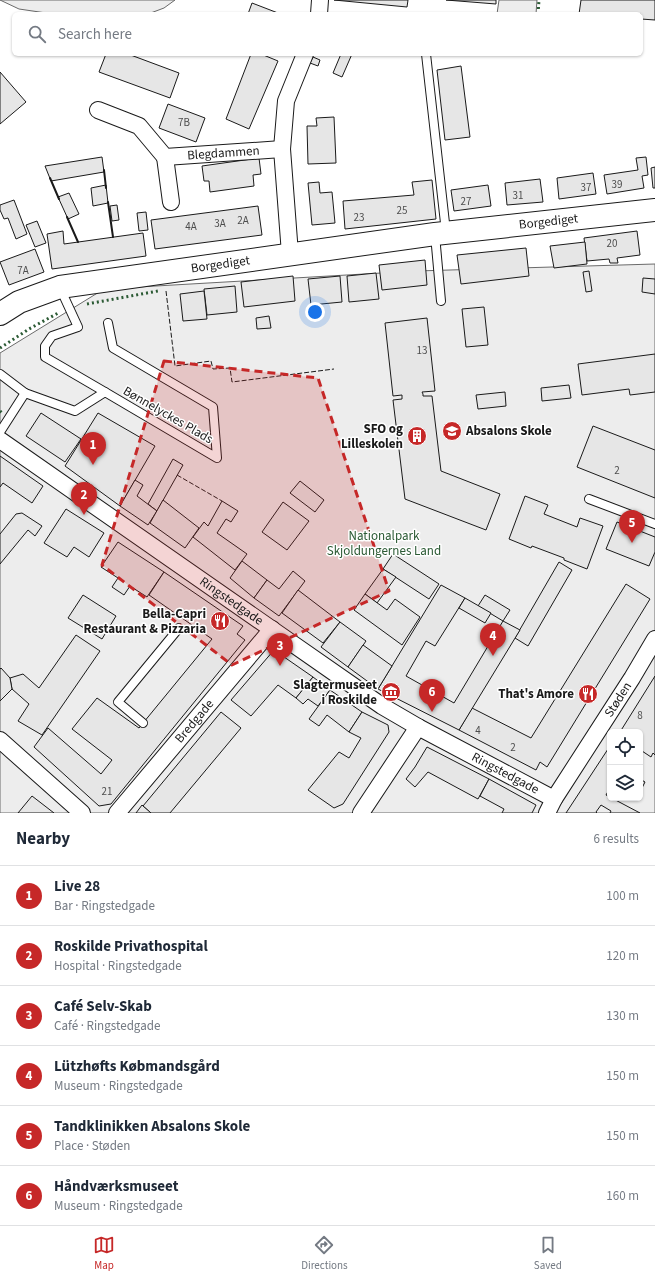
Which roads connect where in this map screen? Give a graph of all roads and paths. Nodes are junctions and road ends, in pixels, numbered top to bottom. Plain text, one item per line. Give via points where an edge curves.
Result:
1 (320, 0) edge
2 (319, 12) edge
3 (304, 56) edge
4 (426, 56) edge
5 (98, 110) dead end
6 (282, 148) junction
7 (165, 157) junction
8 (171, 202) dead end
9 (653, 211) edge
10 (441, 234) junction
11 (290, 254) junction
12 (60, 287) junction
13 (441, 301) dead end
14 (0, 314) edge
15 (108, 323) dead end
16 (0, 374) edge
17 (105, 392) junction
18 (25, 393) junction
19 (0, 432) edge
20 (0, 440) edge
21 (589, 499) dead end
22 (655, 524) edge
23 (179, 628) dead end
24 (272, 629) junction
25 (655, 639) edge
26 (143, 722) dead end
27 (418, 727) junction
28 (0, 740) edge
29 (550, 806) edge
30 (82, 813) edge
31 (117, 813) edge
32 (361, 813) edge

1 - 2 street
3 - 6 street via 286,101
4 - 10 lane
5 - 7 street via 139,126
6 - 7 street, Blegdammen
6 - 11 street
7 - 8 street
9 - 10 main road, Borgediget
10 - 11 main road, Borgediget
10 - 13 lane
11 - 12 main road, Borgediget
12 - 14 main road, Borgediget via 19,302
12 - 17 lane, Bønnelyckes Plads via 78,327 52,336 45,346 45,356
15 - 17 lane, Bønnelyckes Plads via 113,348 213,407 217,458
16 - 18 lane
17 - 18 lane, Bønnelyckes Plads via 75,411
18 - 19 lane
20 - 24 street, Ringstedgade
21 - 22 lane
23 - 26 lane via 118,702
24 - 27 street, Ringstedgade via 382,706
24 - 31 street, Bredgade via 171,745
25 - 29 street, Støden
27 - 29 street, Ringstedgade
27 - 32 street
28 - 30 street

